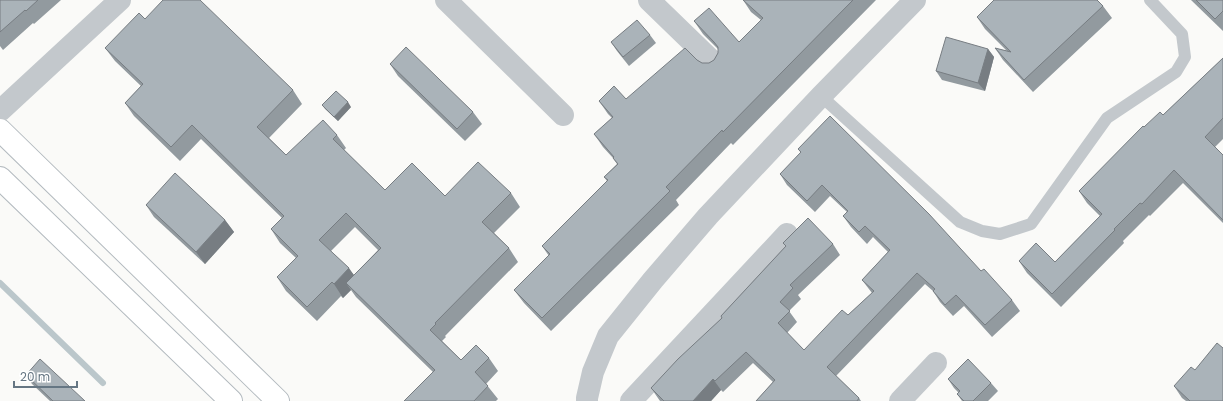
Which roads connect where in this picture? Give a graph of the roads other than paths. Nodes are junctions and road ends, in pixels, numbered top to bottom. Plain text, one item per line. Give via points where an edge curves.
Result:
1 (120, 0) edge
2 (446, 0) edge
3 (648, 0) edge
4 (915, 0) edge
5 (1150, 0) edge
6 (715, 64) edge
7 (820, 96) junction
8 (0, 111) edge
9 (562, 115) dead end
10 (0, 130) edge
11 (0, 178) edge
12 (787, 234) dead end
13 (936, 363) dead end
14 (231, 401) edge
15 (278, 401) edge
16 (587, 401) edge
17 (631, 401) edge
18 (900, 401) edge

1 - 8 street
2 - 9 street
3 - 6 street
4 - 7 street
5 - 7 lane via 1182,34 1185,57 1176,72 1107,118 1031,224 1000,234 982,231 960,222
7 - 16 street via 708,216 608,336 593,372
10 - 15 main road
11 - 14 main road
12 - 17 street
13 - 18 street

